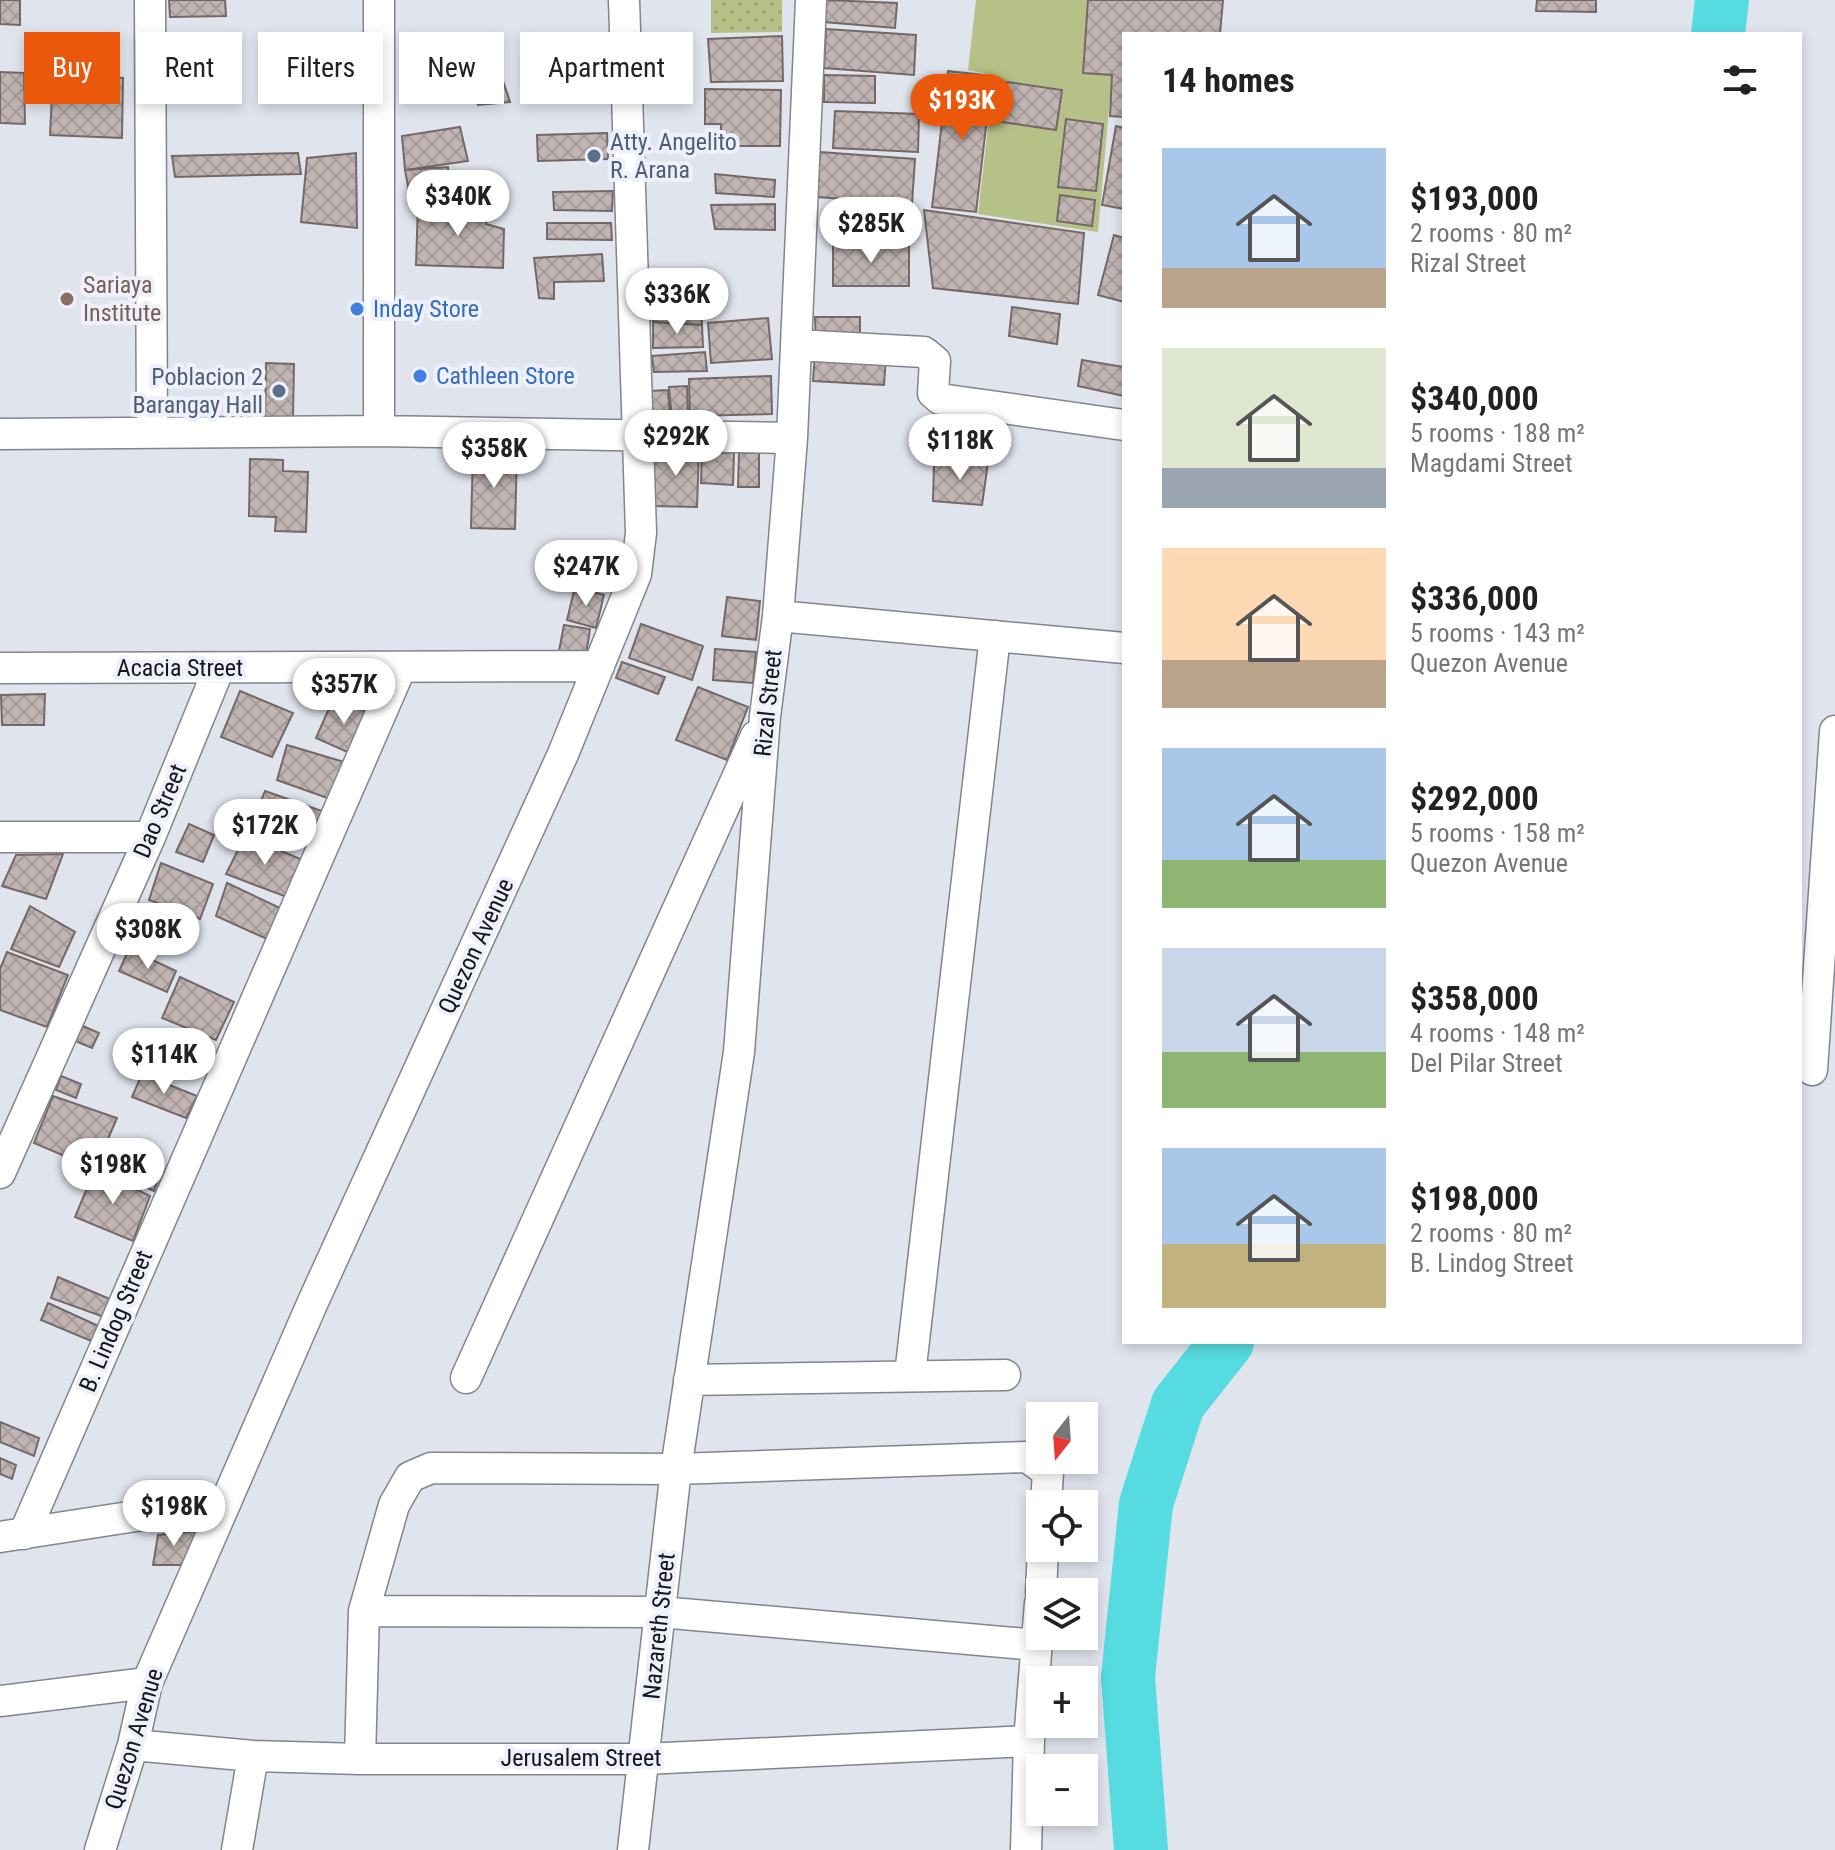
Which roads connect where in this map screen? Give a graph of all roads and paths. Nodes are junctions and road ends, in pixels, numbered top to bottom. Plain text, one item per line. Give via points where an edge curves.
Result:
1 (150, 0) edge
2 (379, 0) edge
3 (624, 0) edge
4 (811, 0) edge
5 (796, 345) junction
6 (1122, 425) edge
7 (379, 431) junction
8 (152, 432) junction
9 (0, 434) edge
10 (637, 435) junction
11 (792, 438) junction
12 (778, 616) junction
13 (995, 636) junction
14 (1122, 648) edge
15 (599, 666) junction
16 (401, 667) junction
17 (0, 668) edge
18 (219, 668) junction
19 (765, 716) junction
20 (1835, 731) edge
21 (0, 837) edge
22 (150, 837) junction
23 (1820, 875) edge
24 (1812, 1070) dead end
25 (0, 1173) edge
26 (910, 1375) junction
27 (1005, 1375) dead end
28 (466, 1378) dead end
29 (687, 1391) junction
30 (676, 1469) junction
31 (1047, 1490) edge
32 (226, 1502) junction
33 (12, 1536) edge
34 (364, 1611) junction
35 (660, 1612) junction
36 (1026, 1644) edge
37 (1037, 1650) edge
38 (147, 1683) junction
39 (0, 1701) edge
40 (1029, 1741) junction
41 (133, 1745) junction
42 (253, 1756) junction
43 (360, 1759) junction
44 (644, 1759) junction
45 (100, 1850) edge
46 (237, 1850) edge
47 (633, 1850) edge
48 (1026, 1850) edge

1 - 8 street
2 - 7 street
3 - 10 street, Quezon Avenue
4 - 5 street, Rizal Street
5 - 6 street via 924,352 935,361 933,393 940,399
5 - 11 street, Rizal Street
7 - 8 street
7 - 10 street
8 - 9 street
10 - 11 street
10 - 15 street, Quezon Avenue via 641,533 636,574
11 - 12 street, Rizal Street
12 - 13 street
12 - 19 street, Rizal Street
13 - 14 street
13 - 26 street
15 - 16 street, Acacia Street
15 - 32 street, Quezon Avenue
16 - 18 street, Acacia Street
16 - 33 street, B. Lindog Street
17 - 18 street, Acacia Street
18 - 22 street, Dao Street
19 - 28 street
19 - 29 street, Rizal Street via 739,1052
20 - 23 street
21 - 22 street
22 - 25 street, Dao Street
23 - 24 street
26 - 27 street
26 - 29 street
29 - 30 street, Nazareth Street
30 - 31 street via 1027,1457 1048,1472
30 - 34 street via 431,1468 410,1477 394,1505
30 - 35 street, Nazareth Street
32 - 33 street
32 - 38 street, Quezon Avenue
34 - 35 street
34 - 43 street
35 - 36 street
35 - 44 street, Nazareth Street
37 - 40 street
38 - 39 street
38 - 41 street, Quezon Avenue
40 - 44 street, Jerusalem Street
40 - 48 street
41 - 42 street, Jerusalem Street
41 - 45 street, Quezon Avenue
42 - 43 street, Jerusalem Street
42 - 46 street
43 - 44 street, Jerusalem Street
44 - 47 street, Nazareth Street

